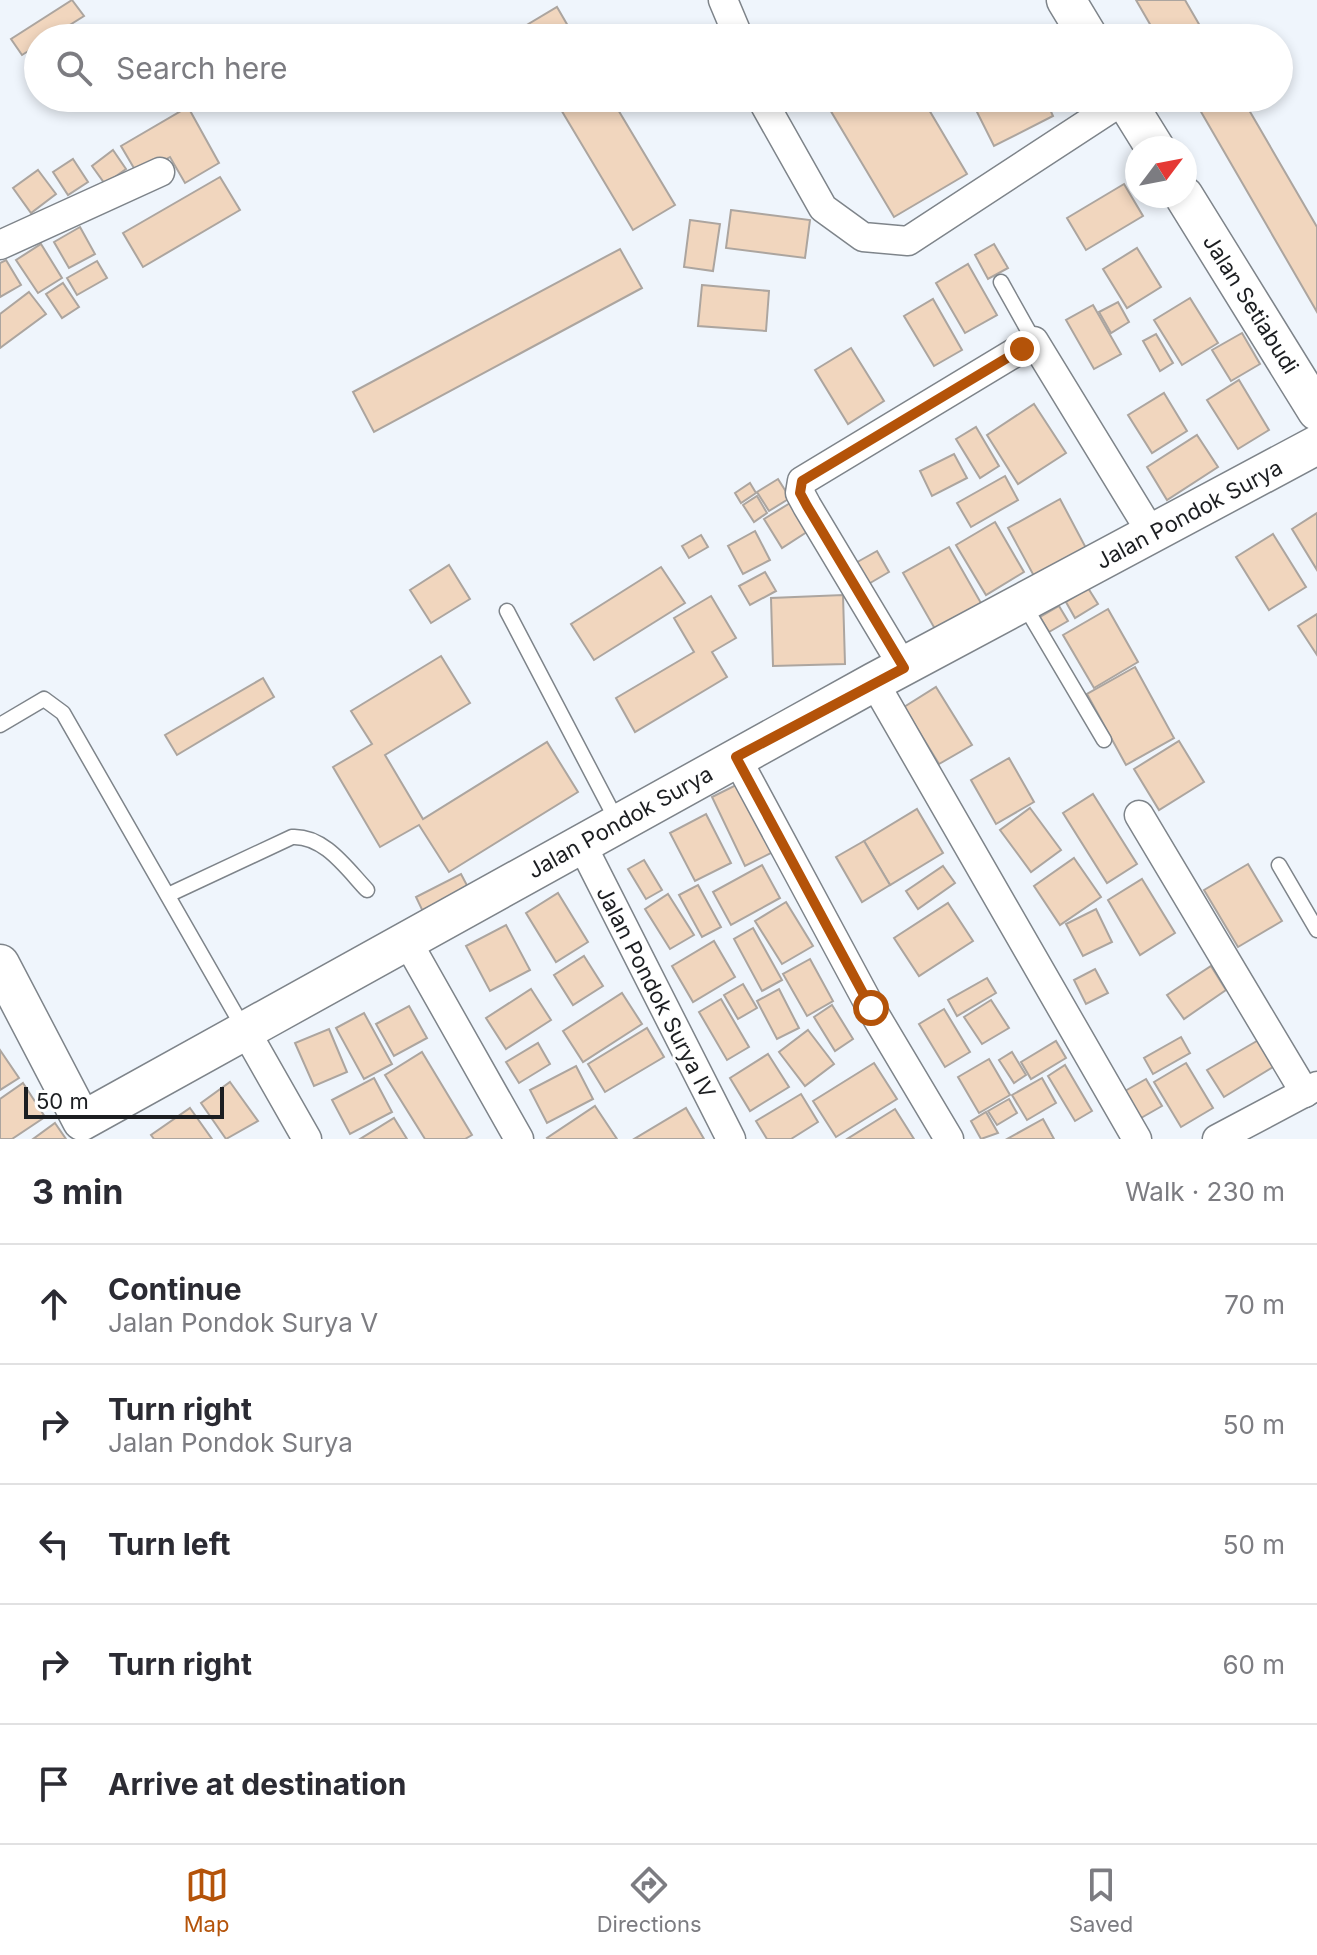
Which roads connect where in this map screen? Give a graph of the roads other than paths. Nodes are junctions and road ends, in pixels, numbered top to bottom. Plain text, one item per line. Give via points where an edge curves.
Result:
1 (723, 0) edge
2 (1066, 0) edge
3 (733, 24) edge
4 (1081, 24) edge
5 (769, 112) edge
6 (1103, 112) edge
7 (1133, 112) edge
8 (1148, 136) edge
9 (160, 172) dead end
10 (1191, 208) edge
11 (0, 245) edge
12 (1001, 282) dead end
13 (1034, 341) junction
14 (1317, 411) edge
15 (1317, 445) edge
16 (1152, 534) junction
17 (1022, 601) junction
18 (507, 611) dead end
19 (889, 675) junction
20 (0, 725) edge
21 (1104, 740) dead end
22 (736, 757) junction
23 (1139, 815) dead end
24 (618, 825) junction
25 (582, 845) junction
26 (1279, 865) dead end
27 (367, 890) dead end
28 (168, 895) junction
29 (1317, 930) edge
30 (407, 941) junction
31 (0, 964) edge
32 (245, 1030) junction
33 (1311, 1090) edge
34 (87, 1130) edge
35 (307, 1139) edge
36 (519, 1139) edge
37 (731, 1139) edge
38 (949, 1139) edge
39 (1137, 1139) edge
40 (1217, 1139) edge

1 - 3 street
2 - 4 street
5 - 6 street via 823,208 863,237 908,241
7 - 8 street
9 - 11 street
10 - 14 street, Jalan Setiabudi
12 - 13 lane
13 - 16 street
13 - 19 street via 802,481 800,493
15 - 16 street, Jalan Pondok Surya
16 - 17 street, Jalan Pondok Surya
17 - 19 street, Jalan Pondok Surya
17 - 21 lane
18 - 24 lane
19 - 22 street, Jalan Pondok Surya
19 - 39 street
20 - 28 lane via 44,699 63,713
22 - 24 street, Jalan Pondok Surya
22 - 38 street via 871,1008
23 - 33 street
24 - 25 street, Jalan Pondok Surya
25 - 30 street, Jalan Pondok Surya
25 - 37 street, Jalan Pondok Surya IV
26 - 29 lane
27 - 28 lane via 336,857 301,836
28 - 32 lane
30 - 32 street, Jalan Pondok Surya
30 - 36 street
31 - 34 street, Jalan Pondok Surya
32 - 34 street, Jalan Pondok Surya
32 - 35 street
33 - 40 street

